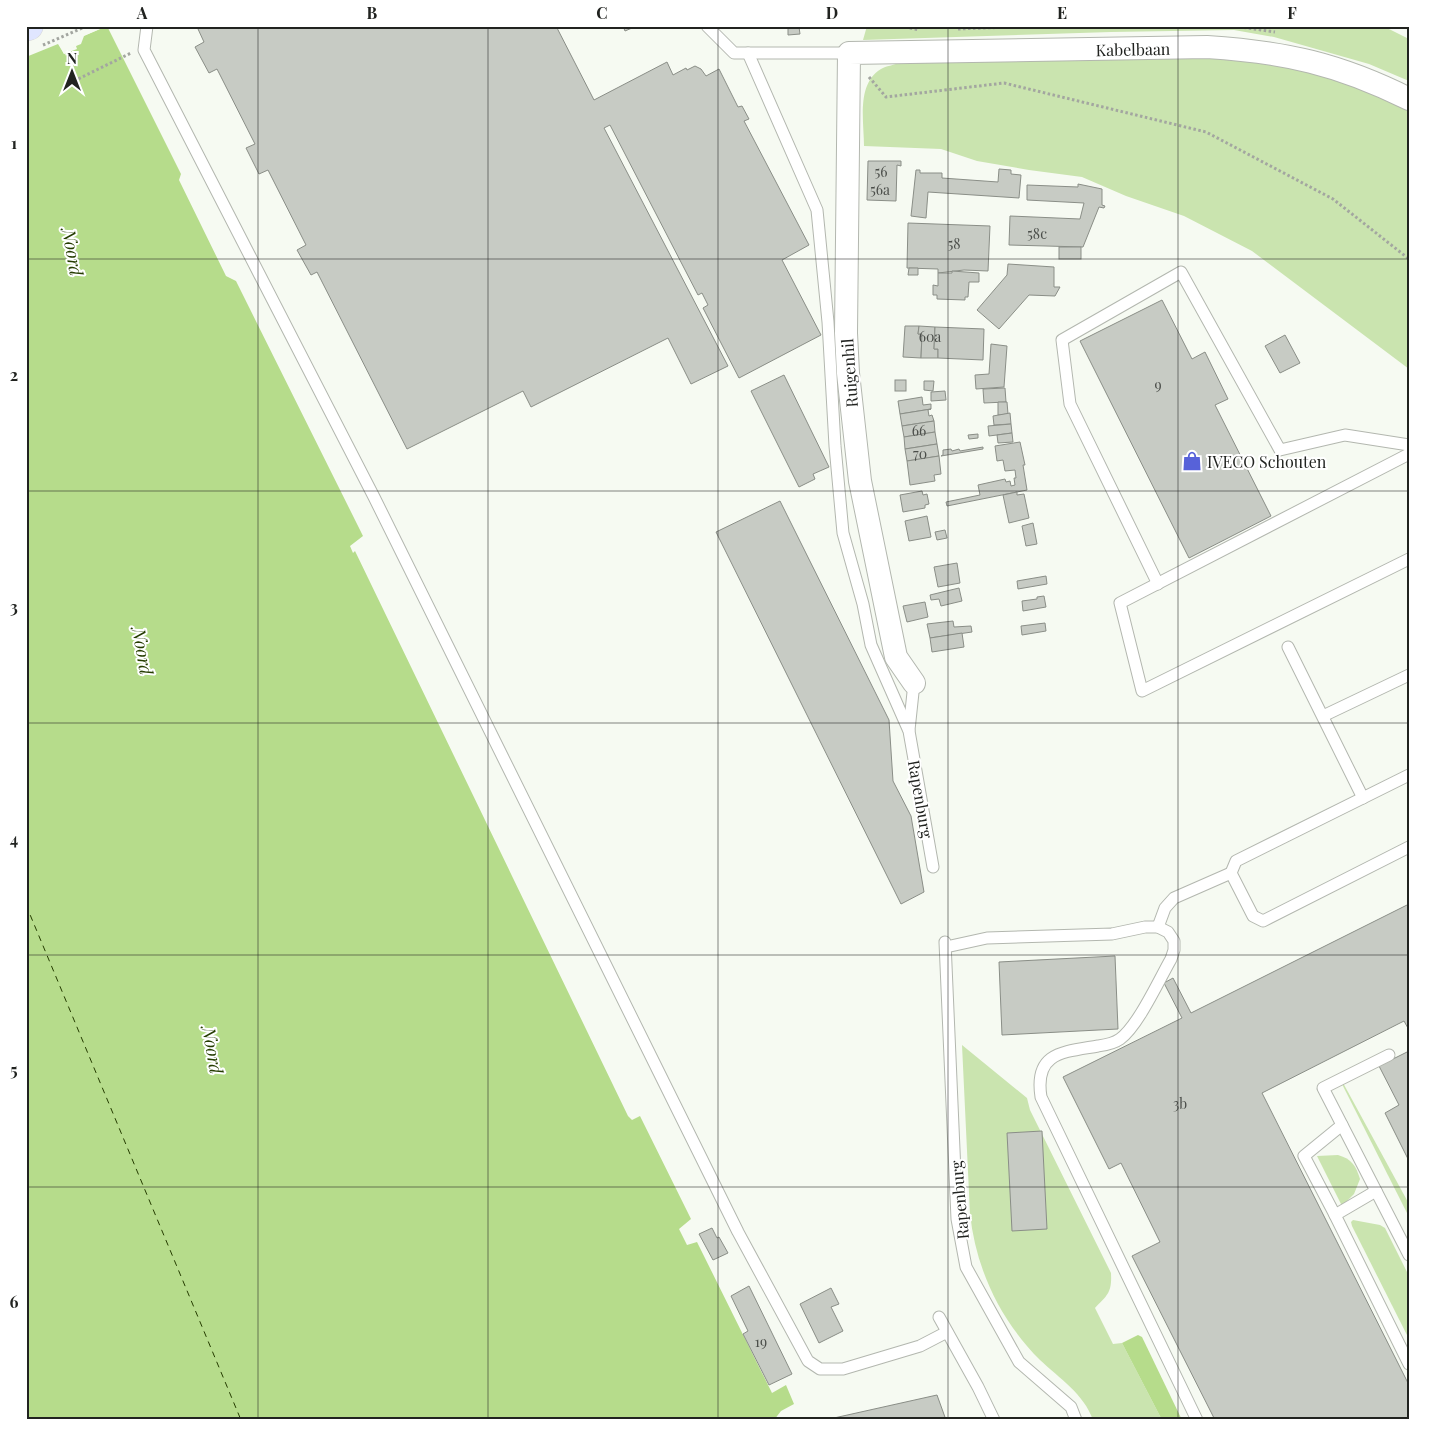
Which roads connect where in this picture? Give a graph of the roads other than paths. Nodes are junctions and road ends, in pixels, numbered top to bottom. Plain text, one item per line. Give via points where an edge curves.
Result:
1 (146, 26) edge
2 (707, 26) edge
3 (748, 53) junction
4 (849, 54) junction
5 (1409, 99) edge
6 (1409, 446) edge
7 (1409, 454) edge
8 (1409, 559) edge
9 (1158, 584) junction
10 (1288, 647) dead end
11 (1409, 675) edge
12 (914, 683) joint
13 (1322, 716) junction
14 (909, 732) junction
15 (1409, 775) edge
16 (1363, 798) junction
17 (1409, 847) edge
18 (933, 867) dead end
19 (1231, 873) junction
20 (1158, 927) junction
21 (1389, 1054) dead end
22 (1342, 1125) junction
23 (1376, 1191) junction
24 (1335, 1215) junction
25 (1409, 1255) edge
26 (939, 1317) dead end
27 (948, 1332) junction
28 (1409, 1364) edge
29 (994, 1420) edge
30 (1076, 1420) edge
31 (1197, 1420) edge

1 - 27 lane via 144,50 374,497 738,1232 808,1361 820,1369 843,1369 920,1346
2 - 3 lane via 734,53
3 - 4 lane
3 - 14 lane via 817,210 843,534 871,645
4 - 5 street, Kabelbaan via 1248,50 1293,56 1338,68
4 - 12 street, Ruigenhil via 848,373 860,481 896,657
6 - 9 lane via 1345,435 1280,450 1180,272 1062,340 1070,404
7 - 9 lane
8 - 9 lane via 1142,691 1120,603
10 - 13 lane
11 - 13 lane
12 - 14 lane
13 - 16 lane
14 - 18 lane, Rapenburg
15 - 16 lane
16 - 19 lane via 1236,861
17 - 19 lane via 1263,921 1254,916
19 - 20 lane via 1174,898 1165,908
20 - 30 lane, Rapenburg via 1112,934 987,938 946,944 957,1219 966,1267 1019,1362 1071,1407
20 - 31 lane via 1168,932 1174,942 1174,950 1134,1025 1110,1044 1060,1053 1048,1061 1039,1084 1041,1098
21 - 22 lane via 1324,1088
22 - 23 lane
22 - 24 lane via 1304,1156
23 - 24 lane
23 - 25 lane
24 - 28 lane
26 - 27 lane
27 - 29 lane

